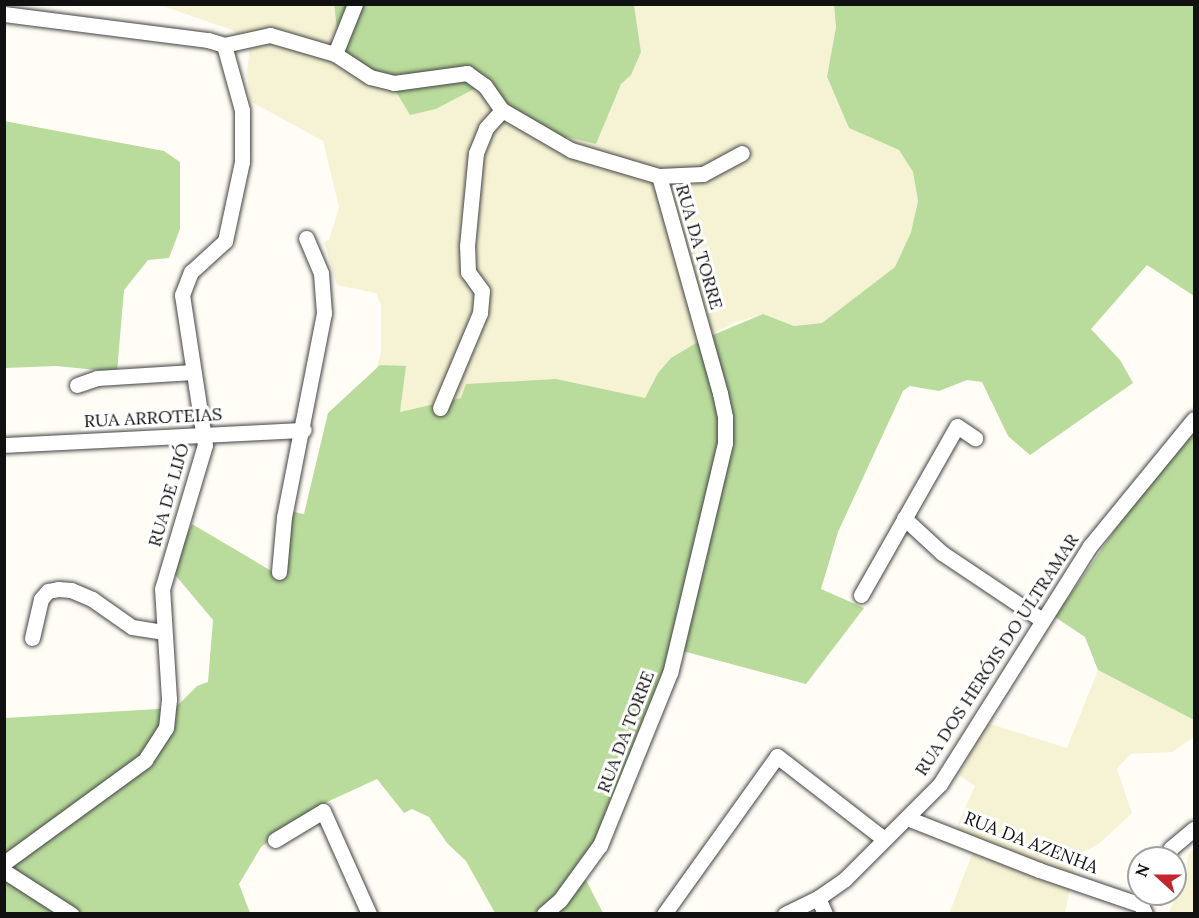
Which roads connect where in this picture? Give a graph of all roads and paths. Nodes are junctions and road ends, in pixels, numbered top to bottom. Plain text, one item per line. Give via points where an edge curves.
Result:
1 (355, 4) edge
2 (4, 14) edge
3 (224, 45) junction
4 (335, 54) junction
5 (502, 110) junction
6 (742, 153) dead end
7 (659, 176) junction
8 (306, 238) dead end
9 (194, 372) junction
10 (77, 384) dead end
11 (440, 408) dead end
12 (1194, 419) edge
13 (304, 430) junction
14 (204, 433) junction
15 (975, 438) dead end
16 (4, 444) edge
17 (904, 518) junction
18 (279, 572) dead end
19 (861, 596) dead end
20 (1042, 620) junction
21 (163, 632) junction
22 (32, 638) dead end
23 (907, 818) junction
24 (1194, 829) edge
25 (884, 839) junction
26 (275, 840) dead end
27 (1173, 846) edge
28 (4, 863) edge
29 (4, 872) edge
30 (818, 898) junction
31 (1127, 898) edge
32 (71, 914) edge
33 (369, 914) edge
34 (544, 914) edge
35 (664, 914) edge
36 (785, 914) edge
37 (825, 914) edge

1 - 4 street
2 - 3 street, RUA DA TORRE
3 - 4 street, RUA DA TORRE via 270,36
3 - 9 street, RUA DE LIJÓ via 242,110 242,162 225,241 191,272 184,284 182,310
4 - 5 street, RUA DA TORRE via 370,77 394,83 467,73 485,86
5 - 7 street, RUA DA TORRE via 571,150
5 - 11 street via 486,128 476,153 466,246 468,272 482,291 480,313
6 - 7 street via 703,174
7 - 34 street, RUA DA TORRE via 720,393 725,417 724,443 666,684 600,845 560,900
8 - 13 street via 325,293
9 - 10 street via 97,378
9 - 14 street, RUA DE LIJÓ
12 - 20 street, RUA DOS HERÓIS DO ULTRAMAR via 1090,546
13 - 14 street, RUA ARROTEIAS
13 - 18 street via 284,517
14 - 16 street, RUA ARROTEIAS
14 - 21 street, RUA DE LIJÓ via 204,457 162,589
15 - 17 street via 957,426
17 - 19 street
17 - 20 street via 942,553
20 - 23 street, RUA DOS HERÓIS DO ULTRAMAR via 940,784
21 - 22 street via 132,627 92,599 58,589 48,591 41,599
21 - 28 street, RUA DE LIJÓ via 169,713 158,745 145,760
23 - 25 street, RUA DOS HERÓIS DO ULTRAMAR
23 - 31 street, RUA DA AZENHA via 1039,870
24 - 27 street
25 - 30 street, RUA DOS HERÓIS DO ULTRAMAR via 845,879
25 - 35 street via 777,756
26 - 33 street via 323,811
29 - 32 street
30 - 36 street, RUA DOS HERÓIS DO ULTRAMAR
30 - 37 street

